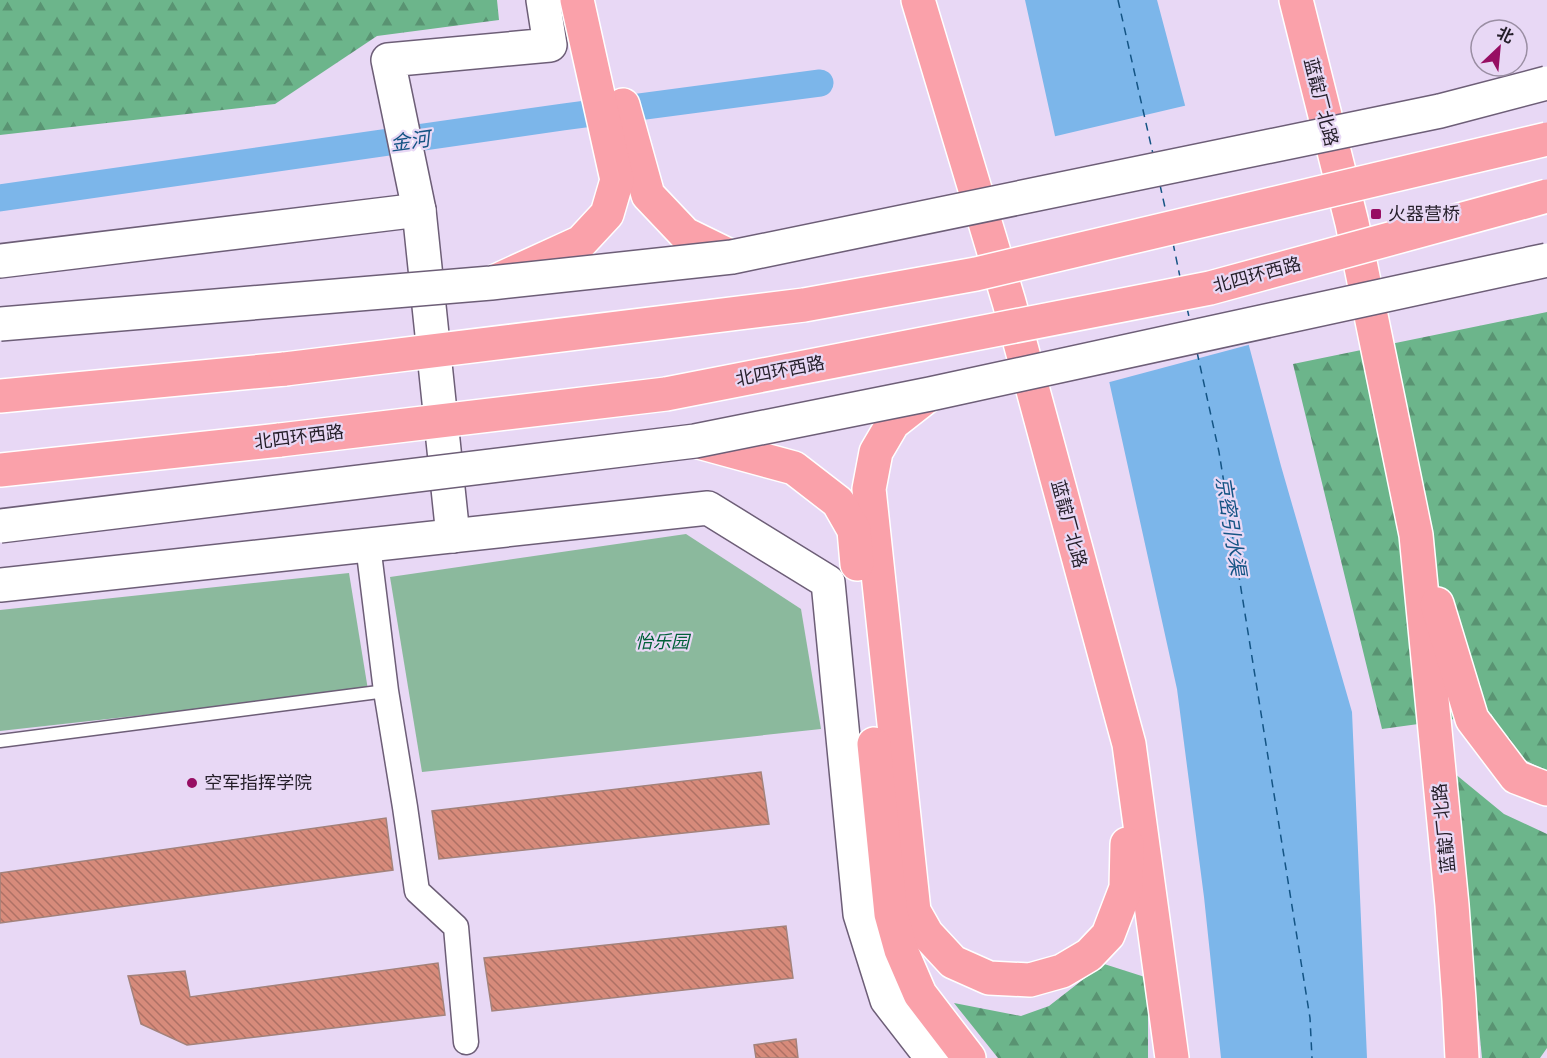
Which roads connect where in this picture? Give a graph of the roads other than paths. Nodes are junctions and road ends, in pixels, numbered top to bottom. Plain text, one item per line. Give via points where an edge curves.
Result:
1 (543, 0) edge
2 (577, 0) edge
3 (598, 0) edge
4 (918, 0) edge
5 (1296, 0) edge
6 (1547, 83) edge
7 (1547, 139) edge
8 (1547, 196) edge
9 (418, 210) junction
10 (732, 257) junction
11 (1547, 260) edge
12 (0, 261) edge
13 (491, 283) junction
14 (0, 324) edge
15 (930, 394) junction
16 (0, 396) edge
17 (695, 441) junction
18 (0, 470) edge
19 (0, 526) edge
20 (1416, 535) junction
21 (453, 536) junction
22 (368, 545) junction
23 (0, 585) edge
24 (386, 691) junction
25 (0, 741) edge
26 (1129, 744) junction
27 (1547, 789) edge
28 (466, 1042) dead end
29 (932, 1058) edge
30 (969, 1058) edge
31 (1172, 1058) edge
32 (1462, 1058) edge

1 - 9 street via 550,45 388,60
2 - 13 highway via 618,180 607,214 581,242
3 - 10 highway via 648,195 685,234
4 - 26 highway, 蓝靛厂北路 via 1009,302
5 - 20 highway, 蓝靛厂北路 via 1352,223
6 - 10 street, bridge via 1440,111
7 - 16 highway, bridge via 976,274 815,303 285,369
8 - 18 highway, 北四环西路, bridge via 1210,288 666,394
9 - 12 street
9 - 21 street
10 - 13 street, bridge
11 - 15 street, bridge
13 - 14 street, bridge
15 - 17 street, bridge
15 - 26 highway via 893,423 876,452 869,489 914,911 927,934 953,962 989,978 1030,980 1062,971 1089,955 1108,935 1126,888
17 - 19 street, bridge
17 - 30 highway via 794,468 838,502 854,530 891,914 920,994
20 - 27 highway via 1472,719 1516,777
20 - 32 highway, 蓝靛厂北路 via 1452,905
21 - 22 street
21 - 29 street via 708,508 828,582 860,914 887,1000
22 - 23 street
22 - 24 street
24 - 25 lane
24 - 28 street via 417,891 456,927
26 - 31 highway, 蓝靛厂北路

